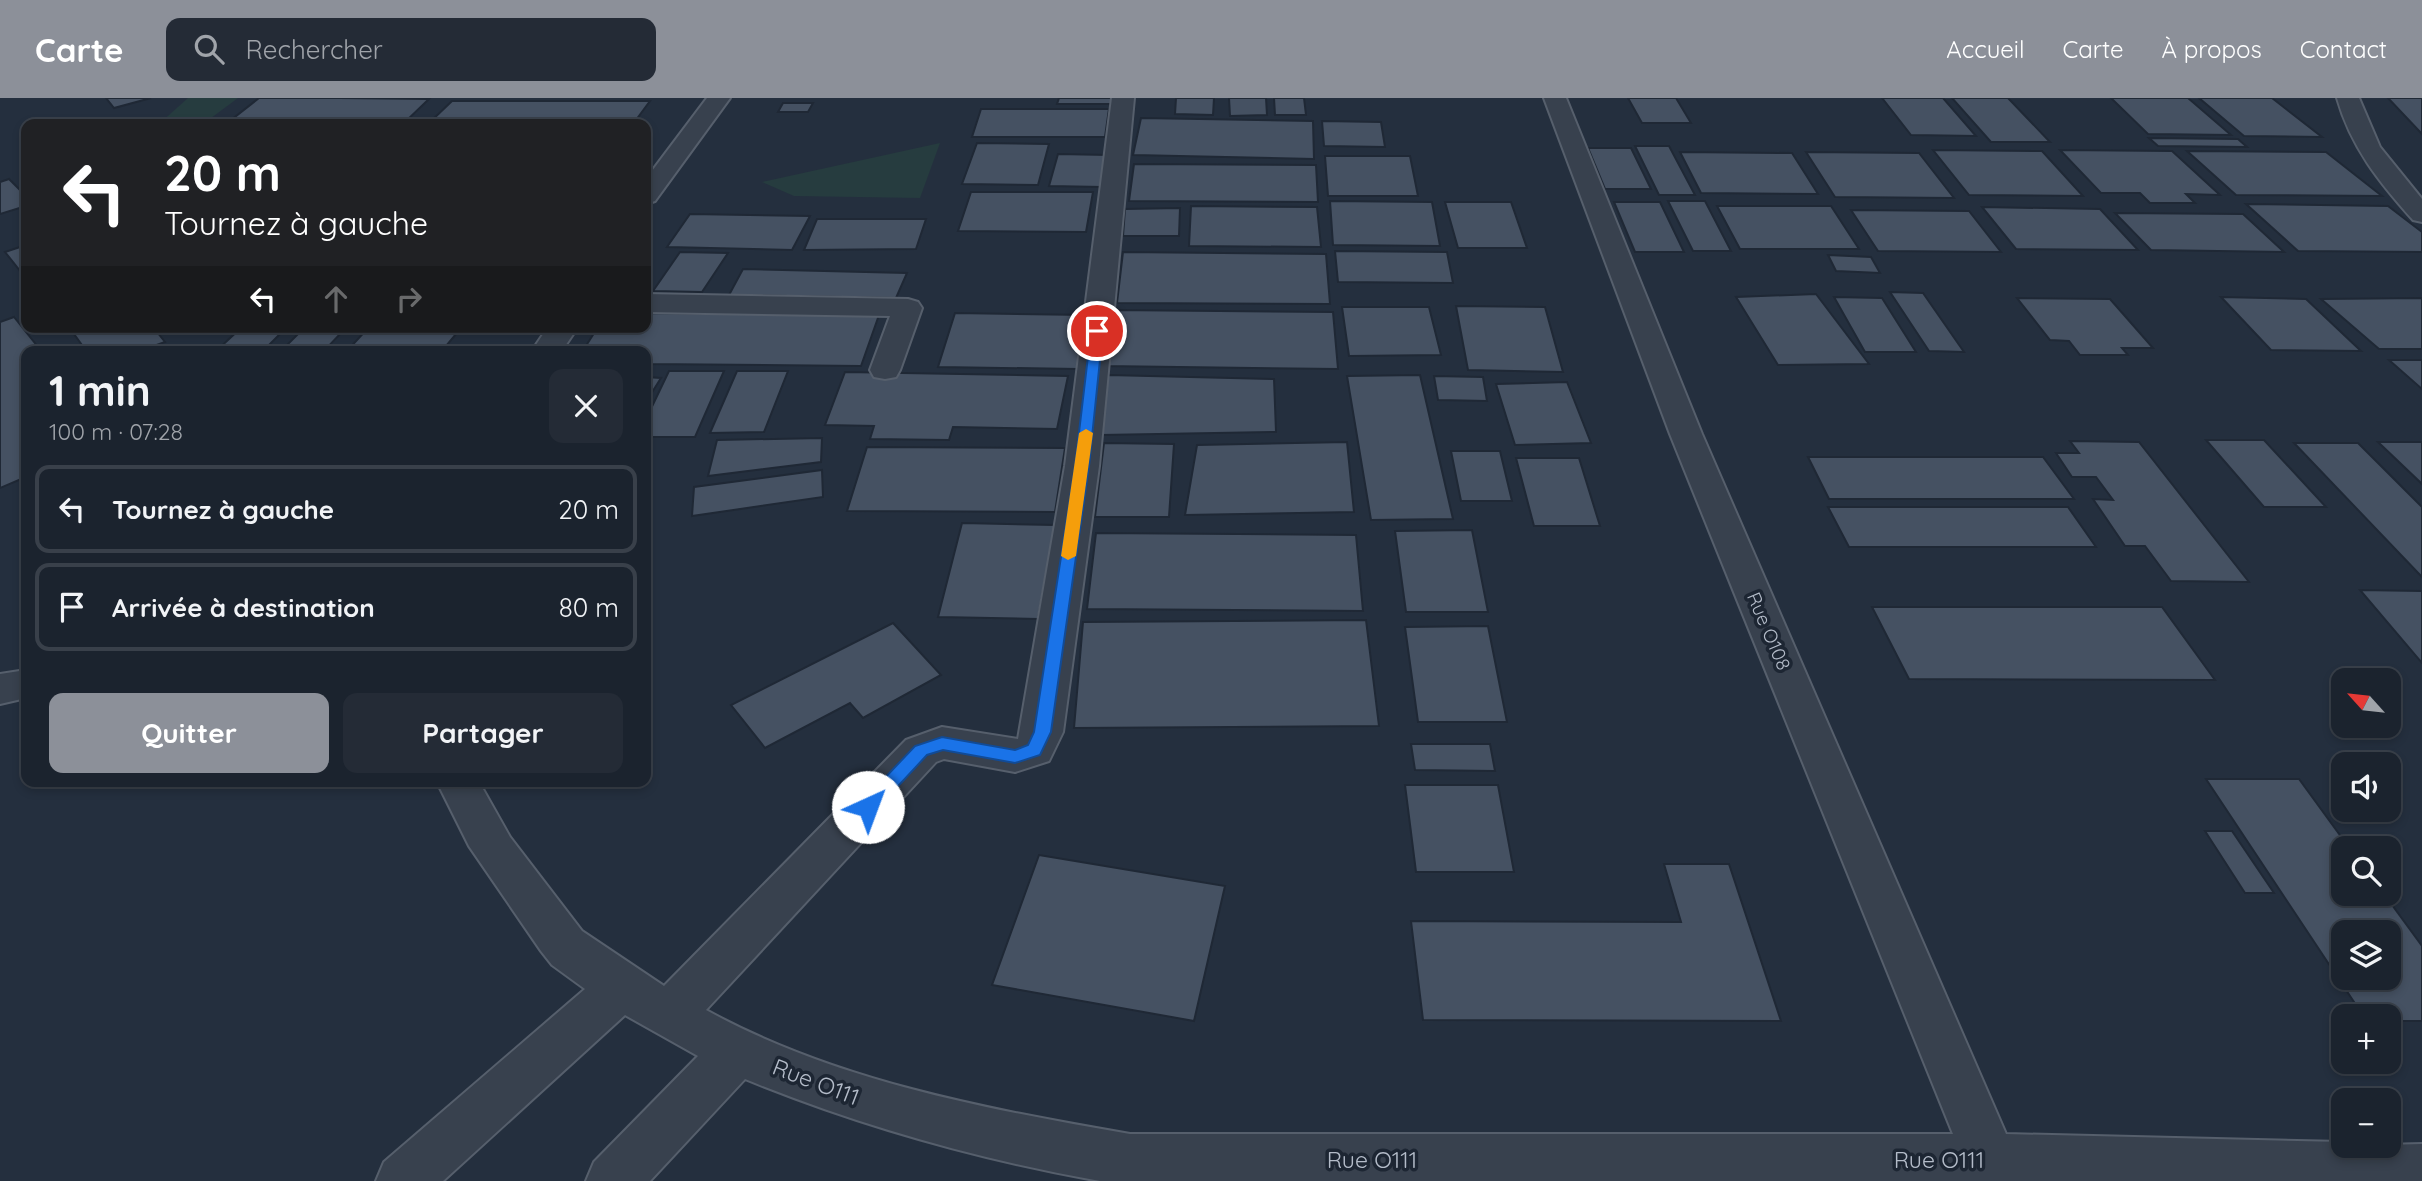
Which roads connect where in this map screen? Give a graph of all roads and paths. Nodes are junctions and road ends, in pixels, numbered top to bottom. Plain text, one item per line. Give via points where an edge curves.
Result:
1 (719, 98) edge
2 (1124, 98) edge
3 (1555, 98) edge
4 (2348, 98) edge
5 (651, 188) edge
6 (2422, 214) edge
7 (651, 303) edge
8 (885, 370) dead end
9 (21, 685) edge
10 (0, 689) edge
11 (461, 787) edge
12 (622, 987) junction
13 (667, 1016) junction
14 (737, 1052) junction
15 (1994, 1171) edge
16 (2422, 1171) edge
17 (403, 1181) edge
18 (614, 1181) edge

1 - 5 street
2 - 13 street via 1082,466 1042,732 1034,750 1015,757 942,743 921,751
3 - 15 street, Rue O108 via 1686,434
4 - 6 street via 2357,131 2378,167
7 - 8 street via 908,309
9 - 10 street
11 - 12 street, Rue O111 via 498,856 568,949
12 - 13 street, Rue O111
12 - 17 street
13 - 14 street, Rue O111
14 - 15 street, Rue O111 via 856,1098 960,1129 1130,1160
14 - 18 street
15 - 16 street, Rue O111

